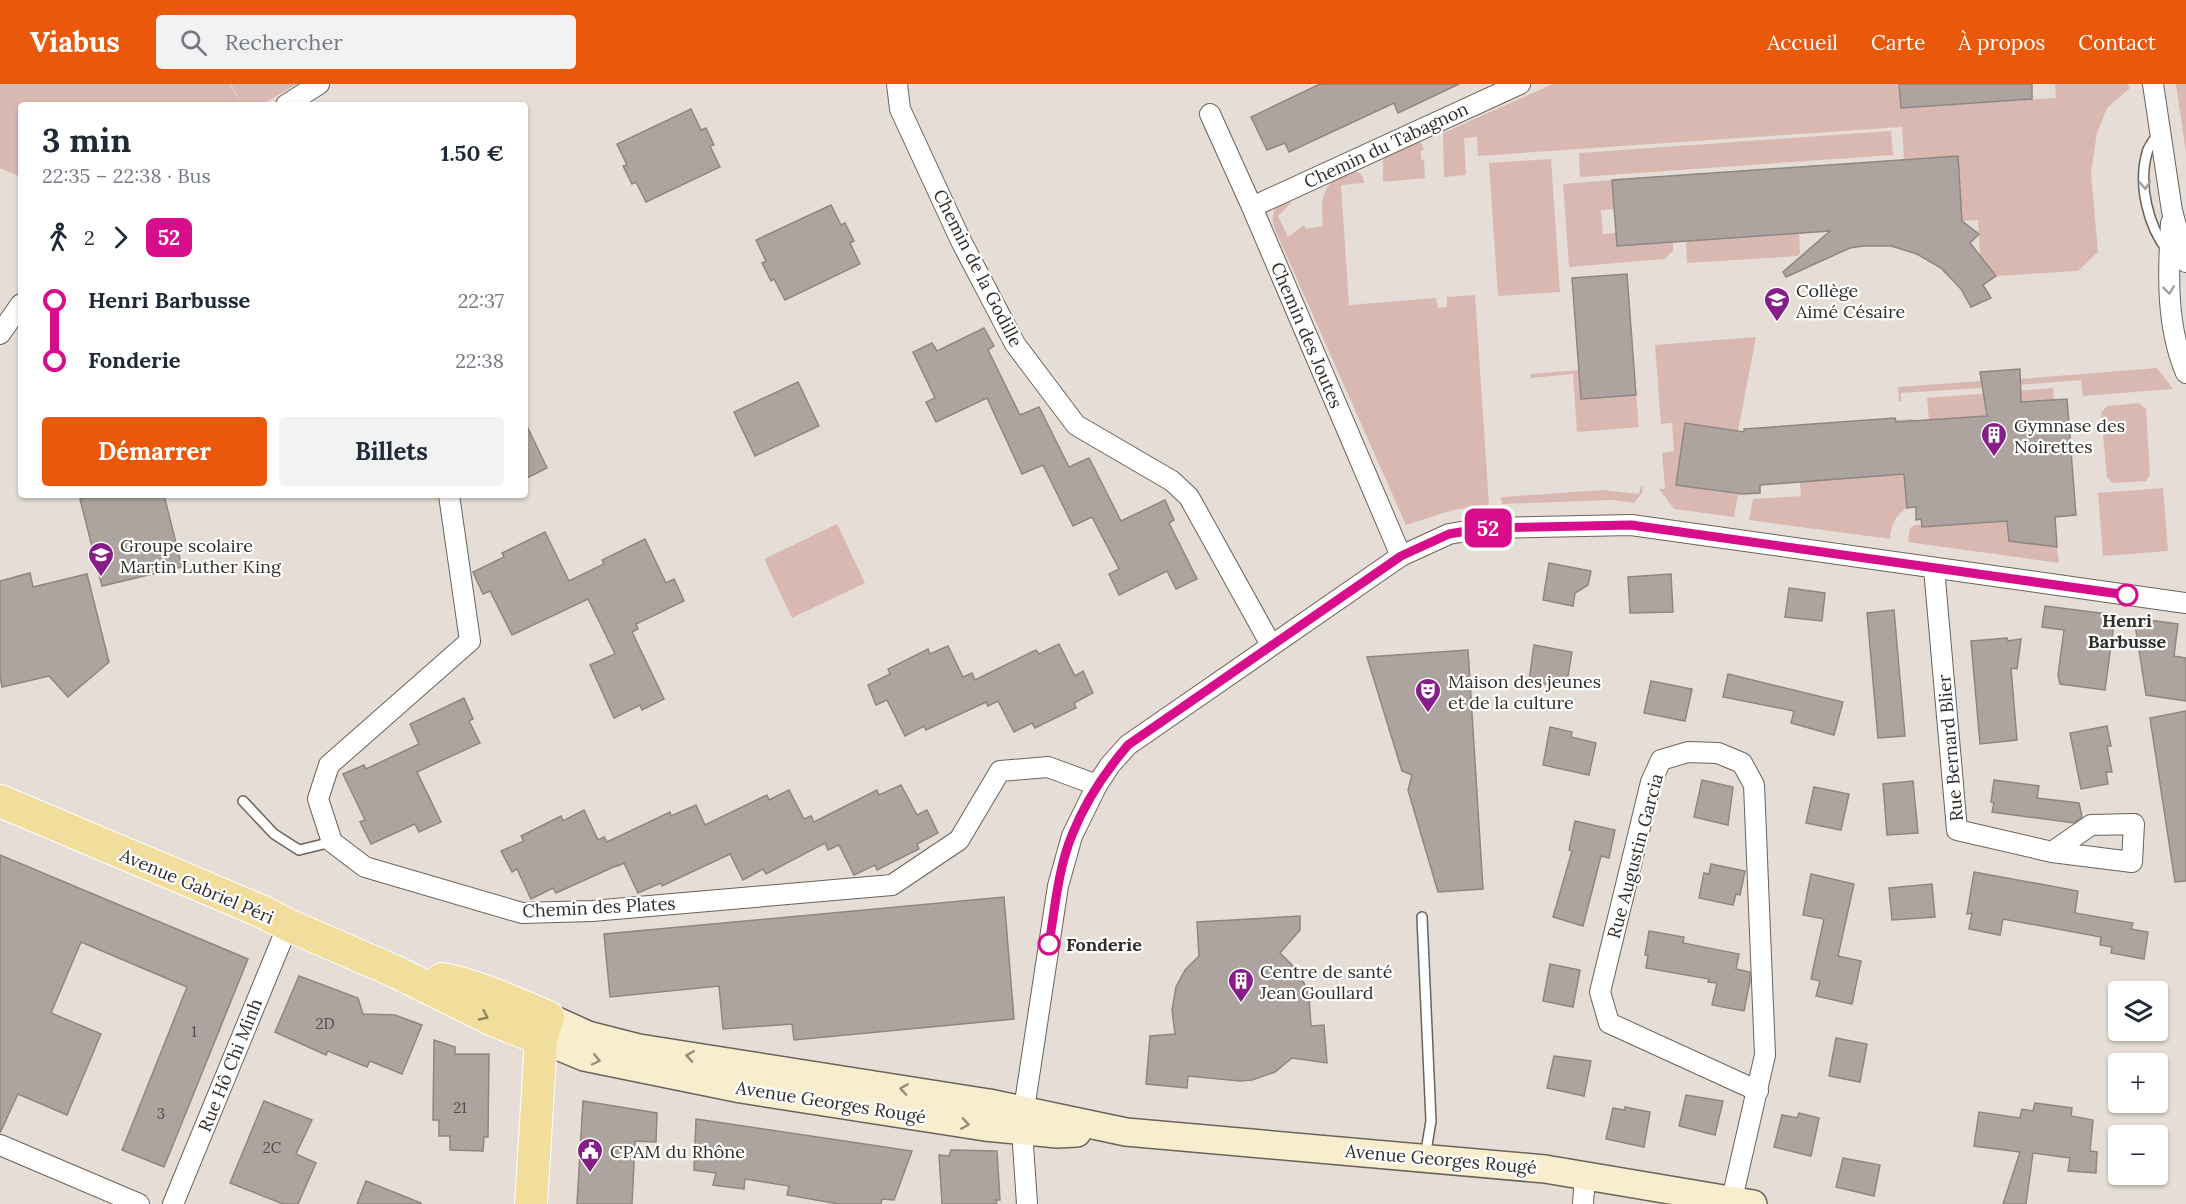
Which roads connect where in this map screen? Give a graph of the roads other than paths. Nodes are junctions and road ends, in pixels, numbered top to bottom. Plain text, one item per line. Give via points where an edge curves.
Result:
1 (319, 84) edge
2 (897, 84) edge
3 (1520, 84) edge
4 (2153, 84) edge
5 (291, 102) edge
6 (1210, 114) dead end
7 (2160, 131) junction
8 (1252, 207) junction
9 (2178, 258) edge
10 (18, 308) edge
11 (0, 334) edge
12 (2186, 373) edge
13 (449, 498) edge
14 (1401, 556) junction
15 (1934, 568) junction
16 (2186, 603) edge
17 (1271, 645) junction
18 (1097, 785) junction
19 (0, 801) edge
20 (243, 801) dead end
21 (332, 842) junction
22 (2052, 852) dead end
23 (1422, 917) dead end
24 (288, 926) junction
25 (544, 1028) junction
26 (1758, 1090) junction
27 (1023, 1120) junction
28 (0, 1145) edge
29 (1425, 1158) junction
30 (1585, 1175) junction
31 (1742, 1202) edge
32 (139, 1204) edge
33 (173, 1204) edge
34 (531, 1204) edge
35 (1027, 1204) edge
36 (1583, 1204) edge

1 - 5 street
2 - 17 street, Chemin de la Godille via 900,109 1015,344 1076,425 1172,482 1190,497
3 - 8 street, Chemin du Tabagnon
4 - 7 street
6 - 8 street, Chemin des Joutes
7 - 9 street
7 -> 9 lane via 2147,152 2147,209 2160,243
8 - 14 street, Chemin des Joutes
9 -> 12 street via 2168,280 2176,345
10 - 11 street
13 - 21 street via 470,641 329,765 318,799
14 - 15 street via 1449,534 1484,528 1631,525
14 - 17 street
15 - 16 street
15 - 22 street, Rue Bernard Blier via 1957,830
17 - 18 street via 1128,745
18 - 21 street, Chemin des Plates via 1048,767 1000,771 959,840 892,885 592,911 522,913 365,867
18 - 27 street via 1072,836 1058,886
19 - 24 main road, Avenue Gabriel Péri via 261,911
20 - 21 lane via 274,834 299,850
23 - 29 lane via 1431,1121
24 - 25 main road, Avenue Gabriel Péri via 394,971 457,982
24 - 33 street, Rue Hô Chi Minh
25 - 27 street, Avenue Georges Rougé via 584,1057 741,1089 985,1127
25 - 34 main road
26 - 26 street, Rue Augustin Garcia via 1765,1055 1755,785 1742,763 1718,753 1688,752 1661,760 1651,782 1600,992 1609,1023
26 - 31 street, Rue Augustin Garcia
27 - 29 street, Avenue Georges Rougé
27 - 35 street
28 - 32 street
29 - 30 street, Avenue Georges Rougé
30 - 31 street, Avenue Georges Rougé
30 - 36 street

